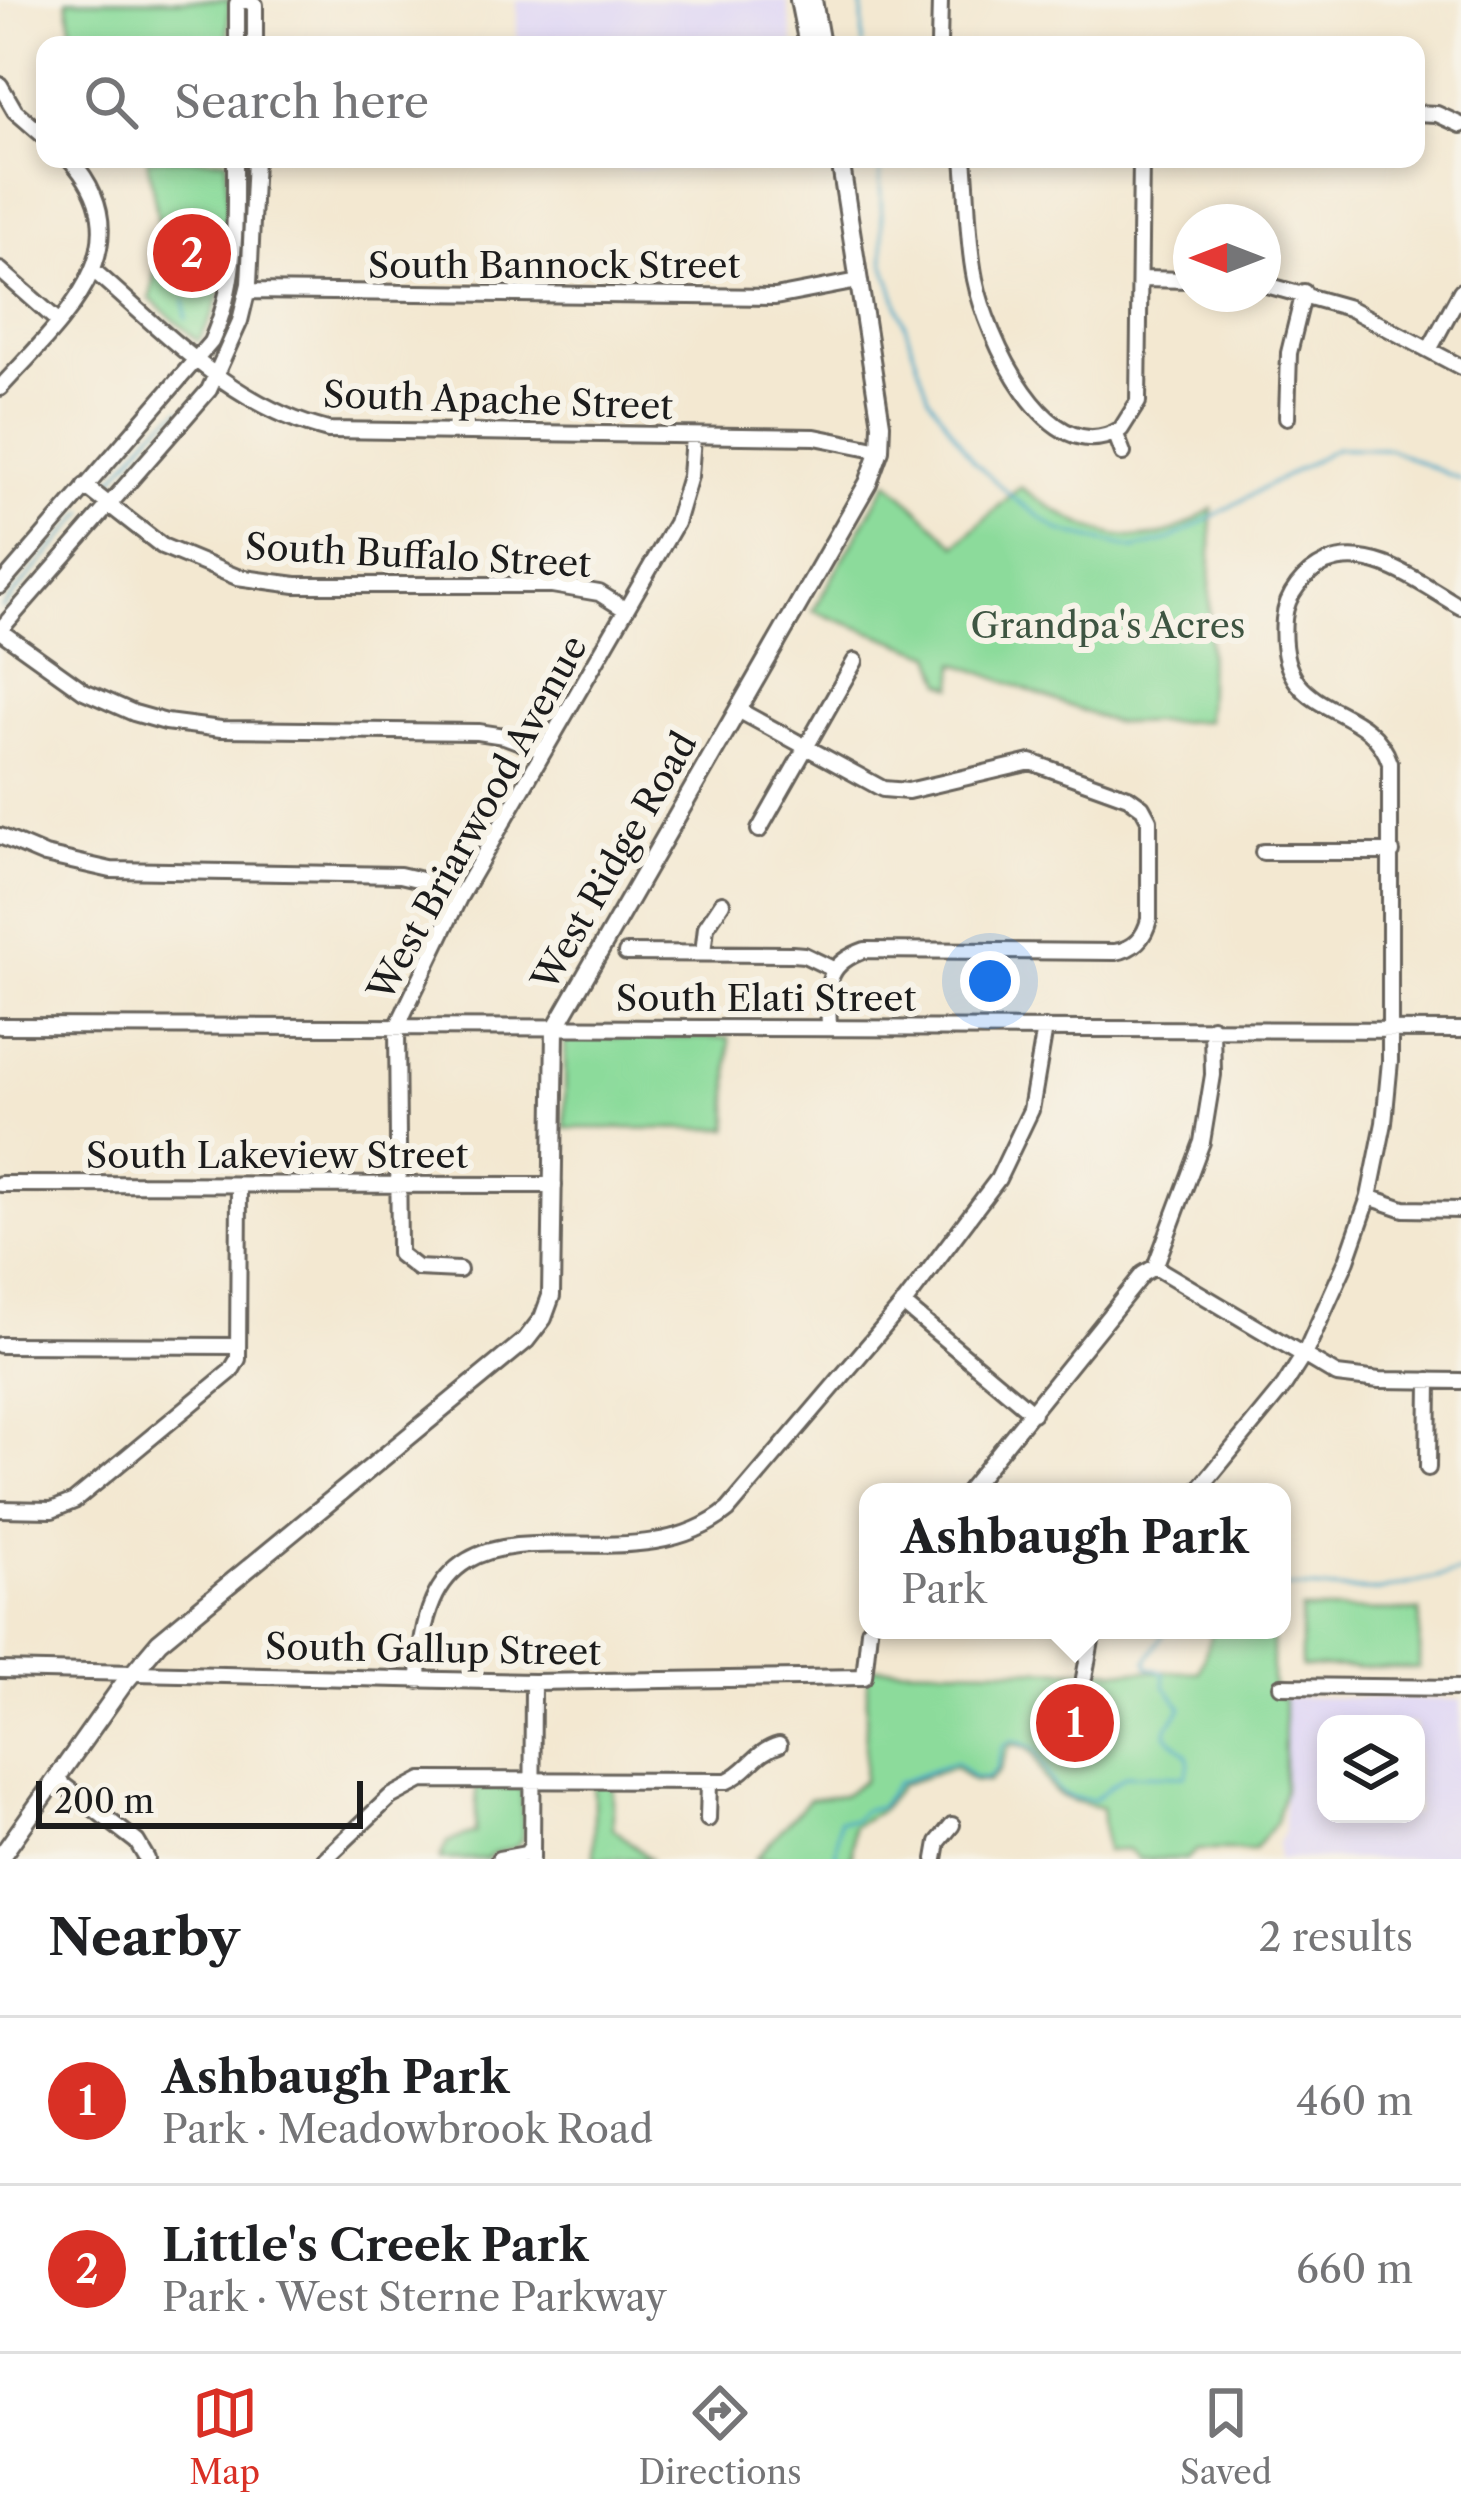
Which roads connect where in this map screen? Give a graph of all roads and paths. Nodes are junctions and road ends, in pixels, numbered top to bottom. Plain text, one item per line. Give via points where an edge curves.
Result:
1 (246, 0) edge
2 (799, 0) edge
3 (813, 0) edge
4 (940, 0) edge
5 (237, 36) edge
6 (255, 36) edge
7 (806, 36) edge
8 (819, 36) edge
9 (939, 36) edge
10 (0, 85) edge
11 (1425, 113) edge
12 (1461, 125) edge
13 (36, 129) edge
14 (76, 168) edge
15 (235, 168) edge
16 (255, 168) edge
17 (838, 168) edge
18 (965, 168) edge
19 (1141, 168) edge
20 (0, 270) edge
21 (93, 270) junction
22 (1140, 279) junction
23 (1173, 280) edge
24 (858, 281) junction
25 (1281, 288) edge
26 (248, 291) junction
27 (1461, 291) edge
28 (1304, 292) junction
29 (59, 322) junction
30 (1429, 350) junction
31 (198, 361) junction
32 (1461, 367) edge
33 (217, 375) junction
34 (0, 388) edge
35 (1287, 417) dead end
36 (1115, 432) junction
37 (693, 436) junction
38 (880, 450) junction
39 (1123, 453) dead end
40 (86, 486) junction
41 (108, 506) junction
42 (0, 586) edge
43 (1461, 607) edge
44 (626, 610) junction
45 (0, 630) edge
46 (855, 661) dead end
47 (740, 711) junction
48 (806, 746) junction
49 (544, 751) junction
50 (759, 830) dead end
51 (0, 836) edge
52 (1264, 852) dead end
53 (1392, 852) junction
54 (459, 898) junction
55 (722, 903) dead end
56 (626, 953) dead end
57 (703, 953) junction
58 (833, 969) junction
59 (0, 1026) edge
60 (397, 1027) junction
61 (829, 1027) junction
62 (1212, 1027) junction
63 (1046, 1028) junction
64 (555, 1029) junction
65 (1391, 1030) junction
66 (1461, 1030) edge
67 (0, 1184) edge
68 (239, 1185) junction
69 (554, 1185) junction
70 (398, 1186) junction
71 (1369, 1197) junction
72 (1461, 1210) edge
73 (1154, 1267) junction
74 (458, 1270) dead end
75 (903, 1304) junction
76 (0, 1345) edge
77 (238, 1346) junction
78 (1305, 1353) junction
79 (1429, 1380) junction
80 (1461, 1382) edge
81 (1033, 1413) junction
82 (1428, 1468) dead end
83 (975, 1483) edge
84 (1204, 1483) edge
85 (0, 1510) edge
86 (867, 1639) edge
87 (1091, 1639) edge
88 (0, 1670) edge
89 (133, 1672) junction
90 (1084, 1678) dead end
91 (419, 1681) junction
92 (533, 1682) junction
93 (1281, 1686) dead end
94 (1461, 1688) edge
95 (778, 1745) dead end
96 (532, 1778) junction
97 (58, 1781) junction
98 (709, 1782) junction
99 (708, 1819) dead end
100 (952, 1825) dead end
101 (531, 1853) edge
102 (0, 1858) edge
103 (147, 1859) edge
104 (325, 1859) edge
105 (499, 1859) edge
106 (935, 1859) edge

1 - 5 street via 237,4
1 - 6 street via 255,5
2 - 7 street
3 - 8 street
4 - 9 street
10 - 13 street
11 - 12 street
14 - 21 street via 100,221
15 - 31 street via 233,275 223,316
16 - 26 street
17 - 24 street, West Ridge Road
18 - 36 street via 974,277 999,349 1030,398 1066,433 1087,439
19 - 22 street
20 - 29 street
21 - 29 street
21 - 31 street, South Apache Street
22 - 23 street
22 - 36 street via 1140,391 1133,416
24 - 26 street, South Bannock Street via 775,297
24 - 38 street, West Ridge Road
25 - 28 street
26 - 33 street
27 - 30 street
28 - 30 street
28 - 35 street via 1289,353
29 - 34 street
30 - 32 street
31 - 33 street, South Apache Street
31 - 40 street
33 - 37 street, South Apache Street via 256,405 328,430
33 - 41 street
36 - 39 street
37 - 38 street, South Apache Street via 815,437
37 - 44 street, West Briarwood Avenue via 681,510
38 - 47 street, West Ridge Road
40 - 41 street, South Buffalo Street
40 - 42 street
41 - 44 street, South Buffalo Street via 162,546 237,577 296,585 552,585 598,592
41 - 45 street
43 - 53 street via 1378,562 1352,557 1314,570 1286,607 1282,651 1290,675 1376,738 1389,758
44 - 49 street, West Briarwood Avenue
45 - 49 street via 84,691 166,722 478,732
46 - 48 street
47 - 48 street
47 - 64 street, West Ridge Road
48 - 50 street
48 - 58 street via 892,791 1043,764 1137,802 1150,829 1148,924 1129,948 866,950
49 - 54 street, West Briarwood Avenue
51 - 54 street via 111,870 400,875
52 - 53 street
53 - 65 street
54 - 60 street, West Briarwood Avenue
55 - 57 street via 706,927
56 - 57 street
57 - 58 street via 804,955
58 - 61 street
59 - 60 street, South Elati Street
60 - 64 street, South Elati Street
60 - 70 street, West Briarwood Avenue
61 - 63 street, South Elati Street
61 - 64 street, South Elati Street
62 - 63 street, South Elati Street
62 - 65 street, South Elati Street
62 - 73 street via 1202,1142
63 - 75 street via 1014,1151
64 - 69 street, West Ridge Road
65 - 66 street, South Elati Street
65 - 71 street
67 - 68 street, South Lakeview Street
68 - 70 street, South Lakeview Street
68 - 77 street
69 - 70 street, South Lakeview Street
69 - 89 street, West Ridge Road via 551,1296 526,1340 159,1642
70 - 74 street, West Briarwood Avenue via 399,1254 417,1268
71 - 72 street via 1405,1209
71 - 78 street
73 - 78 street
73 - 81 street
75 - 81 street
75 - 91 street via 748,1489 710,1523 652,1543 506,1545 460,1565 431,1599
76 - 77 street
77 - 85 street via 231,1371 74,1501 52,1510
78 - 79 street via 1337,1375
78 - 84 street
79 - 80 street
79 - 82 street
81 - 83 street
86 - 92 street, South Gallup Street via 864,1677
87 - 90 street
88 - 89 street, South Gallup Street
89 - 91 street, South Gallup Street
89 - 97 street, West Ridge Road
91 - 92 street, South Gallup Street
92 - 96 street
93 - 94 street
95 - 98 street via 736,1777
96 - 98 street
96 - 101 street
96 - 104 street via 411,1783
97 - 102 street, West Ridge Road
97 - 103 street via 137,1842
98 - 99 street
100 - 106 street
101 - 105 street

